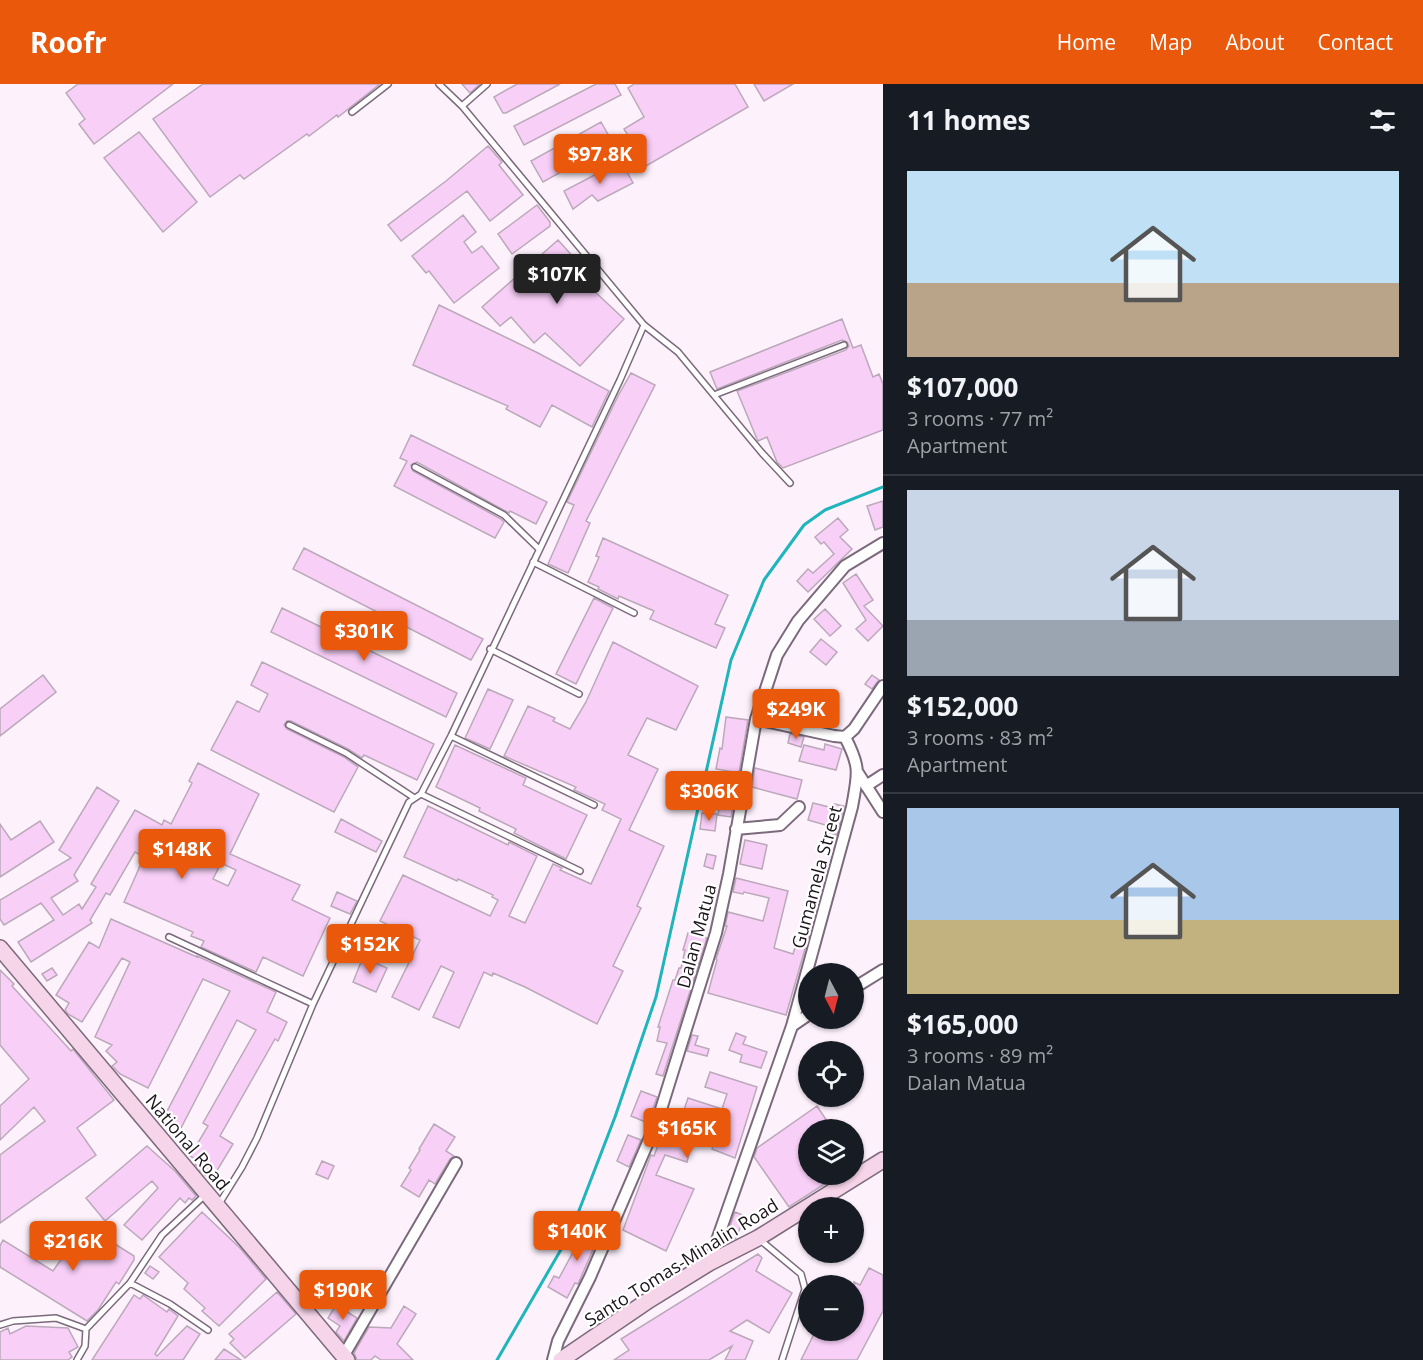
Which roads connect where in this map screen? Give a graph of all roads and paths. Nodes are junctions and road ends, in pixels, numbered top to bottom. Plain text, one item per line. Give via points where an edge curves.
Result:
1 (388, 84) edge
2 (439, 84) edge
3 (487, 84) edge
4 (462, 106) junction
5 (352, 112) dead end
6 (644, 325) junction
7 (844, 345) dead end
8 (714, 395) junction
9 (415, 467) dead end
10 (790, 483) dead end
11 (883, 543) edge
12 (539, 549) junction
13 (533, 562) junction
14 (634, 613) dead end
15 (490, 649) junction
16 (883, 686) edge
17 (579, 694) dead end
18 (756, 719) junction
19 (289, 724) dead end
20 (451, 736) junction
21 (845, 737) junction
22 (858, 773) junction
23 (883, 775) edge
24 (866, 786) junction
25 (421, 794) junction
26 (413, 797) junction
27 (594, 805) dead end
28 (799, 807) dead end
29 (883, 812) edge
30 (736, 829) junction
31 (580, 871) dead end
32 (169, 937) dead end
33 (0, 948) edge
34 (883, 970) edge
35 (864, 982) edge
36 (313, 1004) junction
37 (798, 1022) edge
38 (792, 1026) junction
39 (883, 1160) edge
40 (456, 1163) dead end
41 (207, 1194) junction
42 (217, 1206) junction
43 (758, 1238) junction
44 (709, 1263) junction
45 (130, 1283) junction
46 (0, 1325) edge
47 (86, 1329) junction
48 (208, 1330) dead end
49 (346, 1358) edge
50 (77, 1360) edge
51 (553, 1360) edge
52 (561, 1360) edge
53 (782, 1360) edge

1 - 5 lane
2 - 4 lane
3 - 4 lane
4 - 6 lane
6 - 8 lane via 678,352
6 - 12 lane
7 - 8 lane
8 - 10 lane
9 - 12 lane via 504,515
11 - 18 street, Dalan Matua via 845,566 798,621 777,655
12 - 13 lane
13 - 14 lane
13 - 15 lane
15 - 17 lane
15 - 20 lane
16 - 21 street
18 - 21 street
18 - 30 street, Dalan Matua
19 - 26 lane via 346,753
20 - 25 lane
20 - 27 lane
21 - 22 street, Gumamela Street
22 - 24 street
22 - 38 street, Gumamela Street
23 - 24 street
24 - 29 street
25 - 26 lane
25 - 31 lane
26 - 36 lane
28 - 30 street via 780,825
30 - 51 street, Dalan Matua via 716,933 658,1119 558,1341
32 - 36 lane
33 - 41 main road, National Road
34 - 35 street
36 - 42 lane via 257,1138
37 - 38 street
38 - 44 street, Gumamela Street
39 - 43 main road, Santo Tomas-Minalin Road
40 - 49 street
41 - 42 main road, National Road
41 - 45 lane via 162,1235
42 - 49 main road, National Road
43 - 44 main road, Santo Tomas-Minalin Road
43 - 53 lane via 801,1274 804,1281 805,1289
44 - 52 main road, Santo Tomas-Minalin Road
45 - 47 lane
45 - 48 lane via 171,1304
46 - 47 lane via 56,1318
47 - 50 lane via 85,1346

